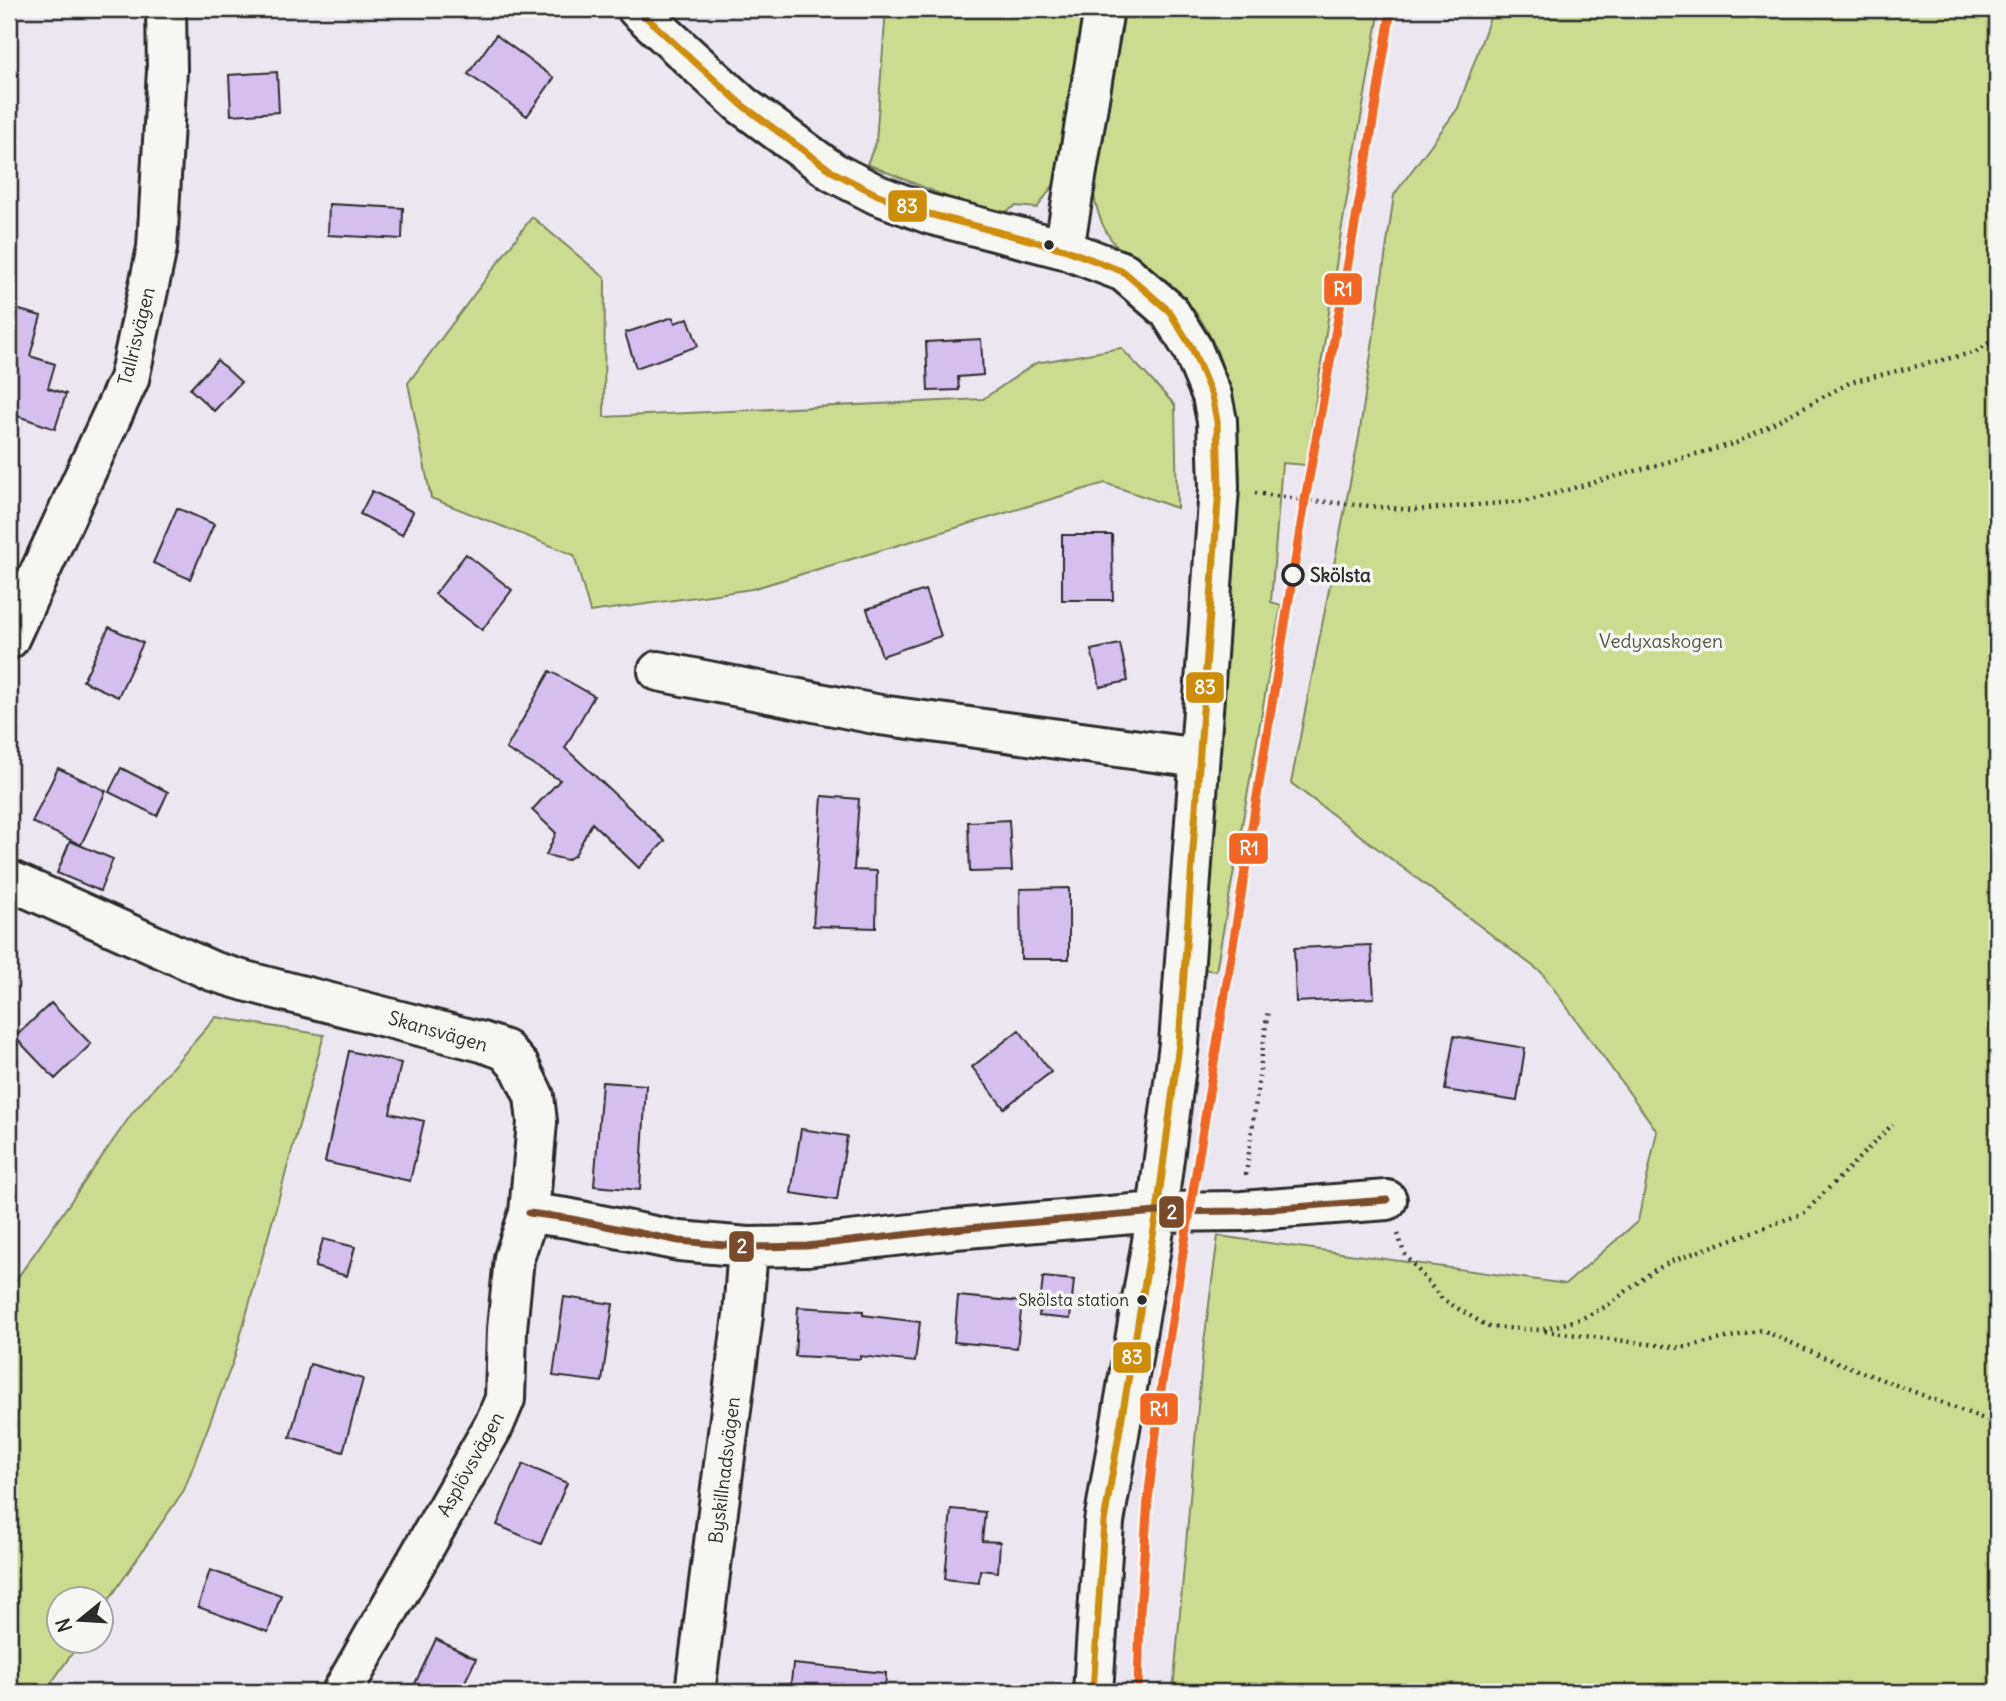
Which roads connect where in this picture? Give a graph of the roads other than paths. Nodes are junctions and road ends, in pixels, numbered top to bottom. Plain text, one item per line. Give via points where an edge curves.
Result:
1 (166, 9) edge
2 (637, 9) edge
3 (1104, 9) edge
4 (1064, 249) junction
5 (9, 639) edge
6 (659, 671) dead end
7 (1199, 758) junction
8 (9, 880) edge
9 (1387, 1200) road end
10 (1157, 1212) junction
11 (529, 1213) junction
12 (748, 1247) junction
13 (342, 1692) edge
14 (695, 1692) edge
15 (1093, 1692) edge

1 - 5 street, Tallrisvägen via 157,248 129,379
2 - 4 street via 742,105 833,172 929,214
3 - 4 street
4 - 7 street via 1124,272 1169,311 1192,348 1212,396 1219,488
6 - 7 street via 880,715
7 - 10 street via 1179,1044
8 - 11 street, Skansvägen via 212,971 505,1050 520,1067 534,1096 537,1122
9 - 10 street
10 - 12 street via 807,1246
10 - 15 street via 1104,1522
11 - 12 street via 679,1241
11 - 13 street, Asplövsvägen via 514,1258 505,1399
12 - 14 street, Byskillnadsvägen

